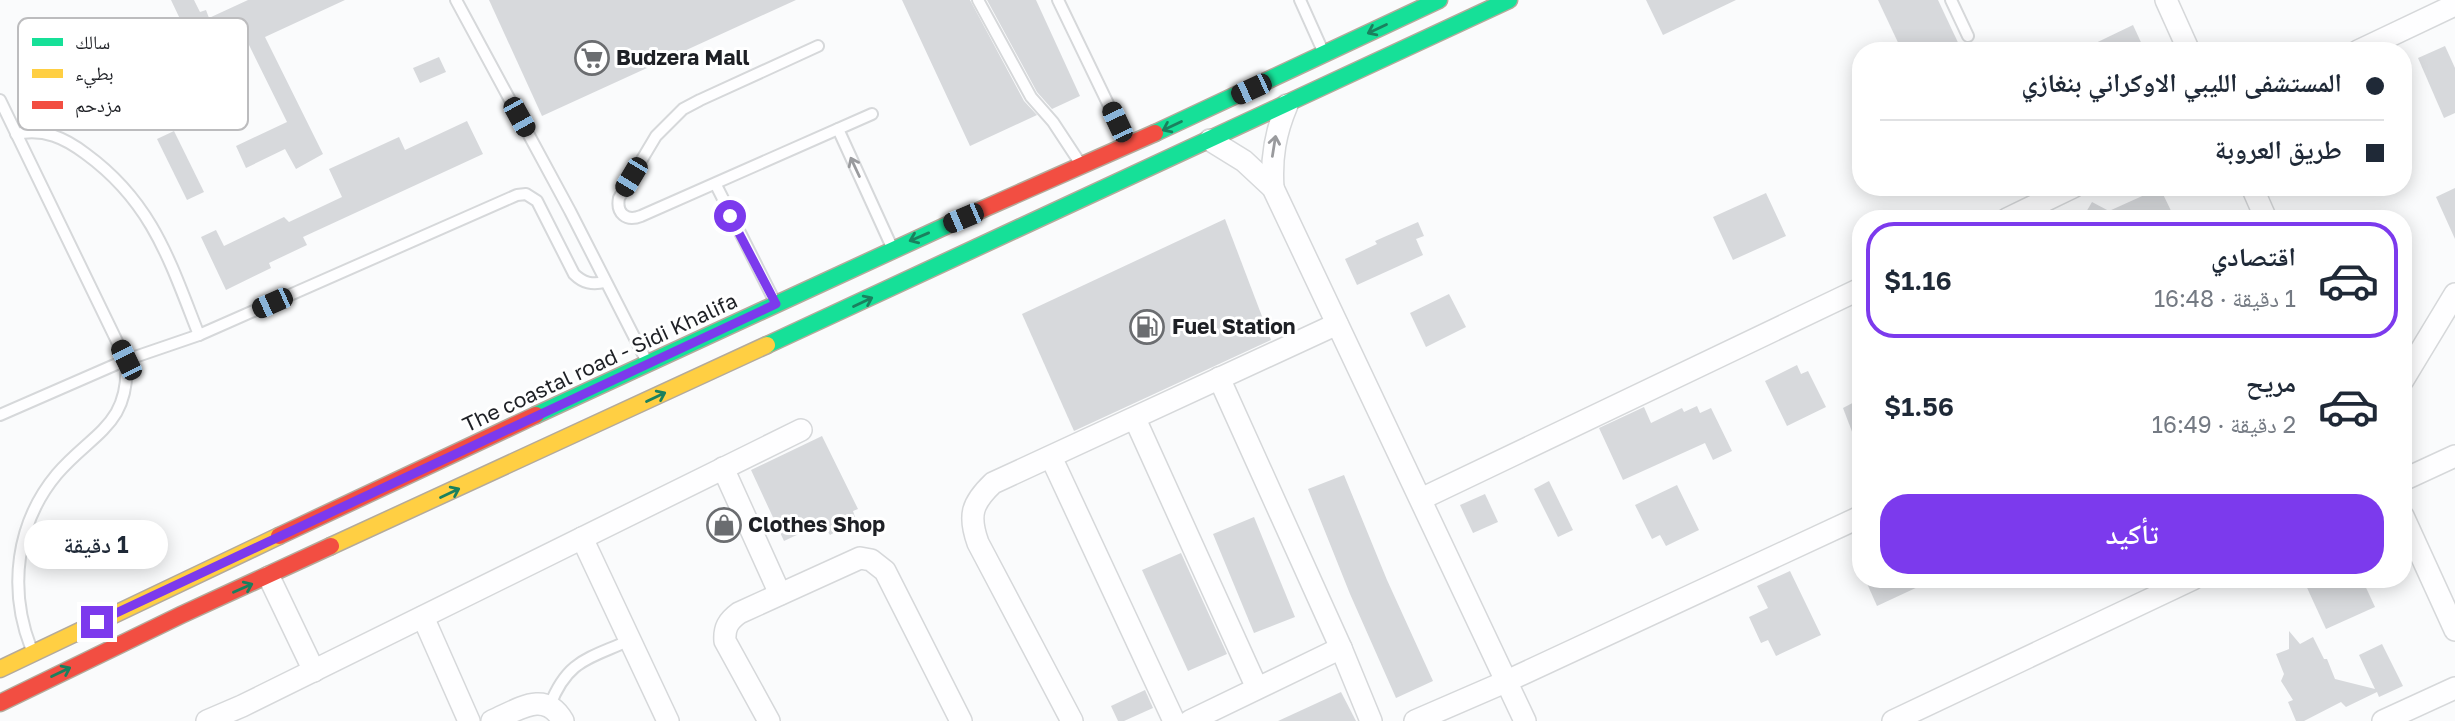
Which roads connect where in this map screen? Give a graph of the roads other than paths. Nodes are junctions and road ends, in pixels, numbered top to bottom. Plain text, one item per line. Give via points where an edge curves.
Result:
1 (456, 0) edge
2 (978, 0) edge
3 (1058, 0) edge
4 (1300, 0) edge
5 (1439, 0) edge
6 (1509, 0) edge
7 (1951, 0) edge
8 (2166, 0) edge
9 (2455, 5) edge
10 (1968, 36) dead end
11 (2185, 42) edge
12 (2377, 42) edge
13 (818, 46) dead end
14 (1324, 54) junction
15 (0, 100) edge
16 (1287, 105) junction
17 (872, 114) dead end
18 (838, 129) junction
19 (16, 134) junction
20 (1210, 141) junction
21 (1128, 146) junction
22 (1082, 167) junction
23 (716, 185) junction
24 (1273, 188) junction
25 (2054, 196) edge
26 (2026, 210) edge
27 (892, 249) junction
28 (605, 282) junction
29 (1852, 293) edge
30 (2455, 294) edge
31 (776, 304) junction
32 (1337, 324) junction
33 (200, 335) junction
34 (126, 360) junction
35 (648, 364) junction
36 (2412, 365) edge
37 (1219, 378) junction
38 (0, 415) edge
39 (1135, 419) junction
40 (801, 430) dead end
41 (2455, 456) edge
42 (1051, 457) junction
43 (723, 468) junction
44 (2412, 476) edge
45 (1421, 499) junction
46 (1852, 521) edge
47 (2412, 536) edge
48 (582, 538) junction
49 (269, 577) junction
50 (2174, 588) edge
51 (780, 594) junction
52 (423, 617) junction
53 (2455, 630) edge
54 (630, 640) junction
55 (1341, 648) junction
56 (33, 654) junction
57 (0, 669) edge
58 (314, 671) junction
59 (1505, 682) junction
60 (1257, 688) junction
61 (2455, 688) edge
62 (0, 703) edge
63 (556, 713) edge
64 (246, 714) edge
65 (207, 721) edge
66 (469, 721) edge
67 (492, 721) edge
68 (668, 721) edge
69 (769, 721) edge
70 (961, 721) edge
71 (1072, 721) edge
72 (1174, 721) edge
73 (1190, 721) edge
74 (1371, 721) edge
75 (1415, 721) edge
76 (1525, 721) edge
77 (1894, 721) edge
78 (2383, 721) edge

1 - 28 lane
2 - 22 lane via 1031,97
3 - 21 lane
4 - 14 lane
5 -> 14 highway, The coastal road - Sidi Khalifa
6 - 16 highway
7 - 10 lane
8 - 11 street
9 - 12 street
13 - 23 lane via 683,109 656,136 617,205 626,218 634,219
14 -> 21 highway, The coastal road - Sidi Khalifa
15 - 19 lane
16 - 20 highway
24 -> 16 street via 1273,145
17 - 18 lane
18 - 23 lane
27 -> 18 lane
19 - 33 lane via 44,132 66,141 130,193 152,223
19 - 34 lane
20 - 24 street via 1244,160
49 -> 20 highway
21 - 22 highway, The coastal road - Sidi Khalifa
22 -> 27 highway, The coastal road - Sidi Khalifa
23 - 31 lane
24 - 32 street
25 - 26 street
27 - 31 highway, The coastal road - Sidi Khalifa
28 - 33 lane via 585,282 574,274 537,201 521,194
28 - 35 lane
29 - 45 street
30 - 36 street
31 - 35 highway, The coastal road - Sidi Khalifa
32 - 37 street
32 - 45 street
33 - 34 lane
34 - 38 lane
34 - 56 lane via 125,391 113,419 57,475 23,537 19,608
35 - 56 highway, The coastal road - Sidi Khalifa
37 - 39 street
37 - 55 street
39 - 42 street
39 - 60 street
40 - 43 street
41 - 44 street
42 - 71 street via 993,483 973,511 972,527
42 - 72 street
43 - 48 street
43 - 51 street
45 - 59 street
46 - 59 street
47 - 53 street
48 - 52 street
48 - 54 street
49 - 58 street
62 -> 49 highway
50 - 77 street
51 - 69 street via 739,613 724,631 729,650
51 - 70 street via 860,558 880,565
52 - 58 street
52 - 66 street
54 - 63 lane via 574,666 564,676
54 - 68 street
55 - 60 street
55 - 74 street
56 - 57 highway, The coastal road - Sidi Khalifa
58 - 64 street
59 - 75 street
59 - 76 street
60 - 73 street
61 - 78 street
63 - 67 street via 531,705
64 - 65 street

